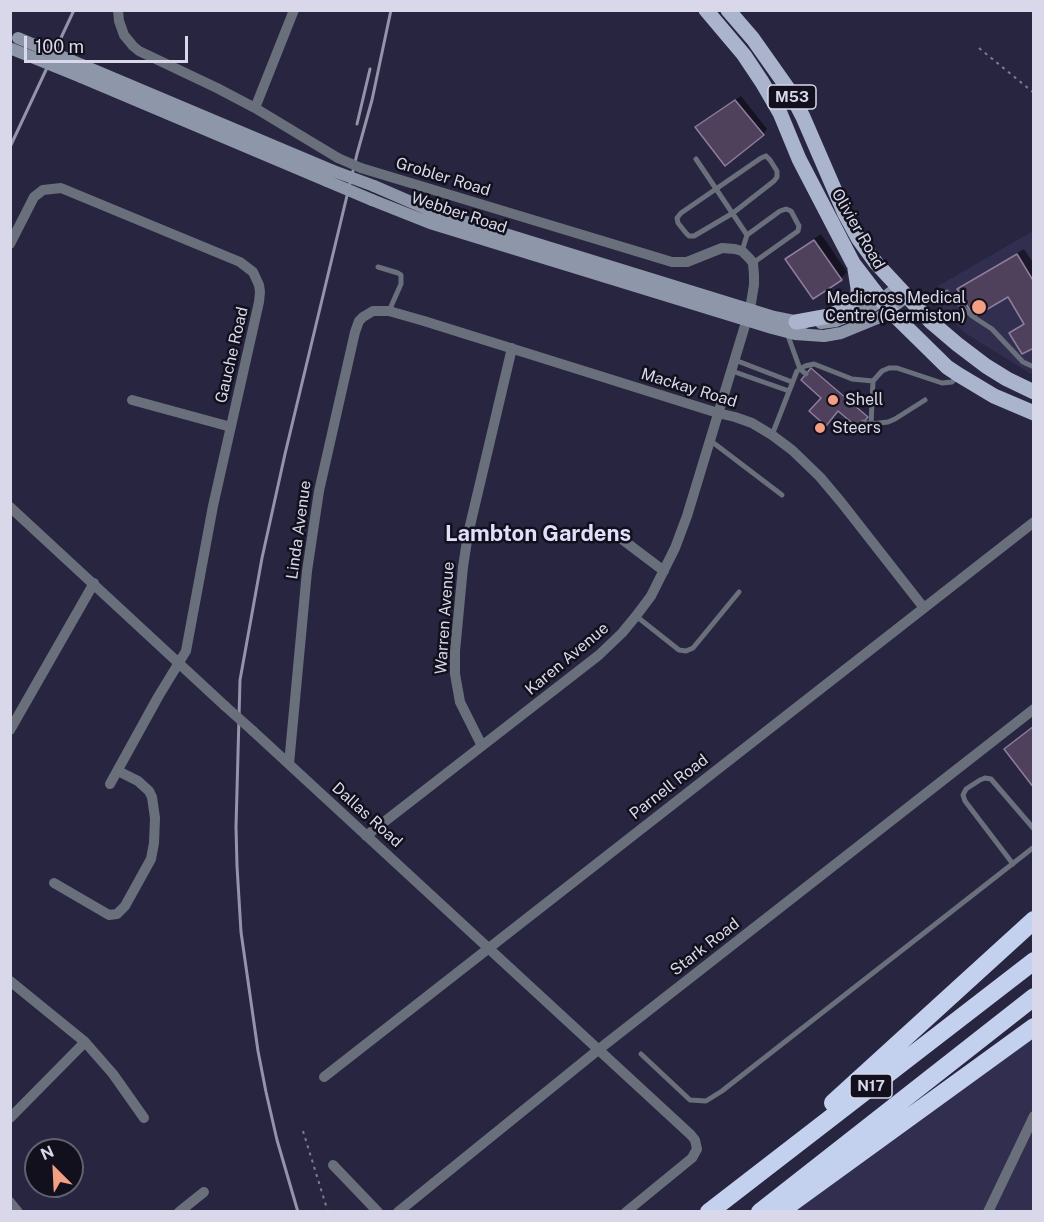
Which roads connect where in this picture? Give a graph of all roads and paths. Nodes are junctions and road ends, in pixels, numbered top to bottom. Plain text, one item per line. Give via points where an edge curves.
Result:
1 (118, 10) edge
2 (294, 10) edge
3 (706, 10) edge
4 (728, 10) edge
5 (13, 43) edge
6 (979, 48) dead end
7 (1034, 93) edge
8 (255, 108) junction
9 (696, 159) dead end
10 (329, 176) junction
11 (717, 189) junction
12 (733, 213) junction
13 (747, 235) junction
14 (10, 244) edge
15 (742, 251) junction
16 (753, 263) junction
17 (853, 263) junction
18 (378, 267) dead end
19 (902, 291) junction
20 (947, 292) dead end
21 (885, 305) junction
22 (373, 311) joint
23 (389, 311) junction
24 (748, 314) junction
25 (791, 327) junction
26 (512, 348) junction
27 (733, 366) junction
28 (1034, 367) edge
29 (800, 369) junction
30 (806, 374) dead end
31 (959, 375) junction
32 (873, 381) junction
33 (792, 382) junction
34 (789, 391) junction
35 (1034, 392) edge
36 (132, 400) dead end
37 (925, 400) dead end
38 (718, 413) junction
39 (1034, 413) edge
40 (863, 422) dead end
41 (871, 424) junction
42 (231, 427) junction
43 (772, 435) junction
44 (710, 440) junction
45 (782, 495) dead end
46 (10, 507) edge
47 (1034, 522) edge
48 (615, 534) dead end
49 (664, 571) junction
50 (94, 583) junction
51 (740, 592) dead end
52 (924, 608) junction
53 (636, 616) junction
54 (179, 662) junction
55 (1034, 709) edge
56 (10, 730) edge
57 (482, 746) junction
58 (289, 764) junction
59 (118, 771) junction
60 (110, 784) dead end
61 (1034, 829) edge
62 (366, 836) junction
63 (1034, 847) edge
64 (1013, 864) junction
65 (54, 884) dead end
66 (1034, 920) edge
67 (488, 948) junction
68 (1034, 961) edge
69 (10, 981) edge
70 (1034, 997) edge
71 (1034, 1026) edge
72 (85, 1042) junction
73 (598, 1050) junction
74 (640, 1054) dead end
75 (324, 1077) dead end
76 (1034, 1116) edge
77 (10, 1118) edge
78 (144, 1118) dead end
79 (303, 1131) dead end
80 (791, 1148) junction
81 (333, 1165) dead end
82 (204, 1192) dead end
83 (10, 1202) edge
84 (18, 1212) edge
85 (179, 1212) edge
86 (328, 1212) edge
87 (378, 1212) edge
88 (398, 1212) edge
89 (627, 1212) edge
90 (710, 1212) edge
91 (760, 1212) edge
92 (779, 1212) edge
93 (988, 1212) edge

1 - 8 street, Grobler Road via 124,35 139,51
2 - 8 street
3 - 17 main road, Olivier Road / M53 via 767,90
4 - 19 main road, Olivier Road / M53 via 789,90 853,230
5 - 10 main road, Webber Road, bridge
6 - 7 path
8 - 15 street, Grobler Road, bridge via 361,168 672,262 692,261 722,248
9 - 11 lane
10 - 24 main road, Webber Road, bridge via 374,186 434,212
10 - 24 main road, Webber Road, bridge via 372,200 430,223
11 - 12 lane
11 - 12 lane via 681,213 678,222 689,236 694,236
11 - 12 lane via 761,158 766,156 770,160 777,171 774,182
12 - 13 lane
13 - 15 lane
13 - 16 lane via 786,209 799,226 798,231
14 - 42 street, Gauche Road via 34,197 43,190 60,188 230,257 253,272 259,285 259,302
15 - 16 street
16 - 24 street via 754,285
17 - 21 main road, Olivier Road / M53
17 - 25 main road via 858,294 853,301 830,316
18 - 23 lane via 401,275
19 - 21 main road, Webber Road
19 - 35 main road, Olivier Road / M53 via 957,344 1006,379
20 - 28 lane via 992,329 1023,362
21 - 25 main road, Webber Road via 836,321
21 - 31 main road, Olivier Road / M53
22 - 23 street, Mackay Road
22 - 58 street, Linda Avenue via 359,321 355,332 319,491 307,572
23 - 26 street, Mackay Road
24 - 25 main road, Webber Road via 774,317
24 - 27 street, Karen Avenue
25 - 29 lane
26 - 38 street, Mackay Road
26 - 57 street, Warren Avenue via 468,534 455,651 460,702
27 - 33 lane
27 - 34 lane
27 - 38 street, Karen Avenue
29 - 30 lane
29 - 32 lane via 814,364 852,379
29 - 33 lane
31 - 32 lane via 952,382 942,383 889,368
31 - 39 main road, Olivier Road / M53
32 - 41 lane
33 - 34 lane
34 - 43 lane
36 - 42 street
37 - 41 lane via 895,419
38 - 43 street, Mackay Road via 752,423
38 - 44 street, Karen Avenue
40 - 41 lane
42 - 54 street, Gauche Road via 190,638
43 - 52 street, Mackay Road via 800,457 842,502
44 - 45 lane
44 - 49 street, Karen Avenue via 687,516
46 - 50 street, Dallas Road
47 - 52 street, Parnell Road
48 - 49 street
49 - 53 street, Karen Avenue
50 - 54 street, Dallas Road
50 - 56 street
51 - 53 lane via 693,648 686,651 679,650
52 - 67 street, Parnell Road
53 - 57 street, Karen Avenue via 599,655
54 - 58 street, Dallas Road, bridge
54 - 59 street, Gauche Road
55 - 73 street, Stark Road
57 - 62 street, Karen Avenue
58 - 62 street, Dallas Road
59 - 60 street, Gauche Road
59 - 65 street via 145,785 152,797 155,818 151,860 125,906 117,914 109,915
61 - 64 lane via 991,780 980,780 966,789 965,801
62 - 67 street, Dallas Road
63 - 64 lane
64 - 74 lane via 706,1101 690,1100
66 - 80 highway via 841,1095
67 - 73 street, Dallas Road
67 - 75 street, Parnell Road
68 - 80 highway, N17
69 - 72 street
70 - 91 highway, N17
71 - 92 highway
72 - 77 street
72 - 78 street
73 - 88 street, Stark Road
73 - 89 street, Dallas Road via 685,1129 697,1149 689,1162
76 - 93 street
79 - 86 path
80 - 90 highway, N17
81 - 87 street
82 - 85 street
83 - 84 street

